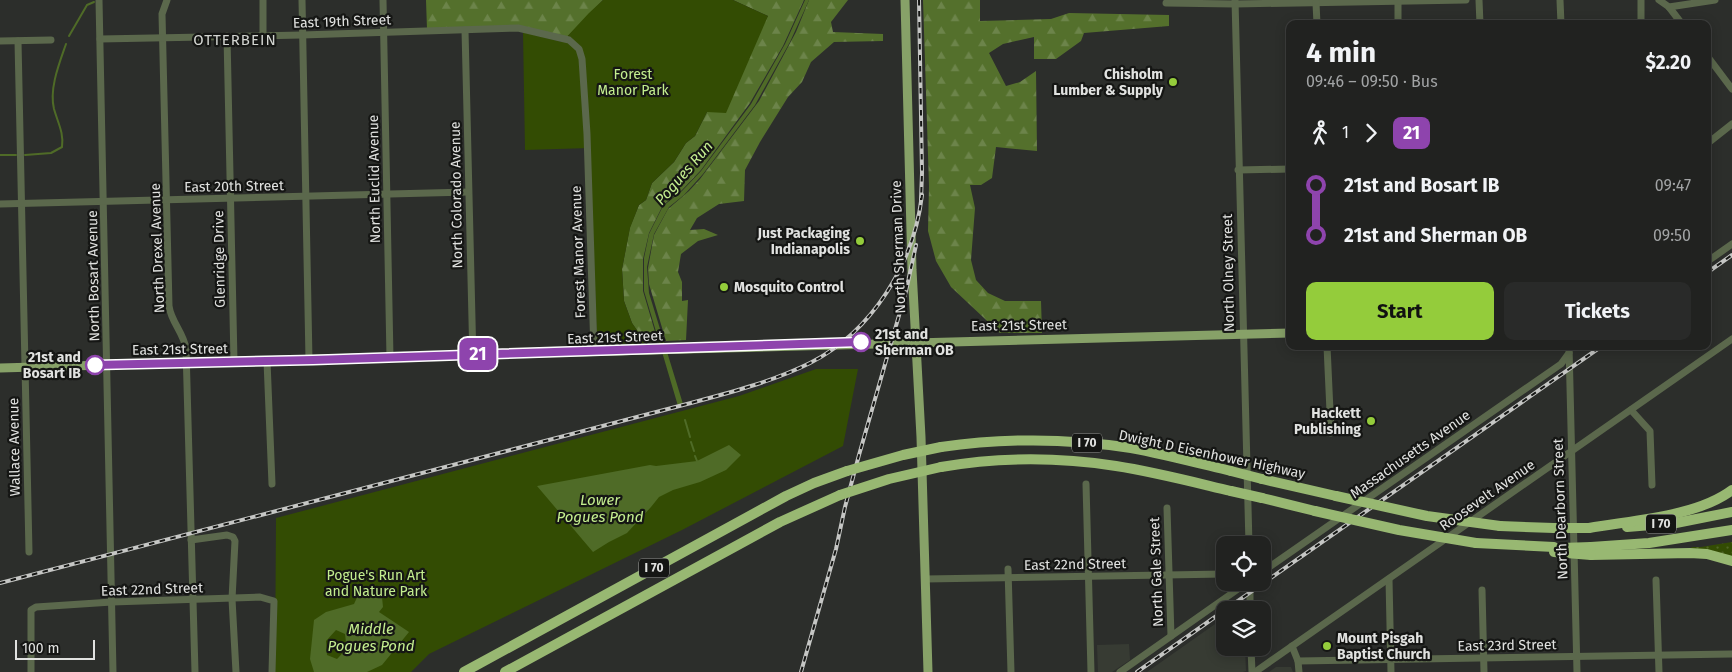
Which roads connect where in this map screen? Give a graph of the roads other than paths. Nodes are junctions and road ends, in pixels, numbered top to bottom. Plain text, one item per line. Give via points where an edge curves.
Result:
1 (99, 0) edge
2 (167, 0) edge
3 (263, 0) edge
4 (302, 0) edge
5 (383, 0) edge
6 (905, 0) edge
7 (1466, 0) edge
8 (1479, 0) edge
9 (1560, 0) edge
10 (1641, 0) edge
11 (1715, 0) edge
12 (1235, 2) edge
13 (1398, 2) junction
14 (1664, 2) edge
15 (1166, 3) dead end
16 (1316, 3) junction
17 (1317, 20) edge
18 (1398, 20) edge
19 (1480, 20) edge
20 (1561, 20) edge
21 (1642, 20) edge
22 (1679, 20) edge
23 (465, 30) junction
24 (384, 32) junction
25 (264, 35) junction
26 (302, 35) junction
27 (227, 36) junction
28 (163, 38) junction
29 (100, 39) junction
30 (51, 40) dead end
31 (18, 41) junction
32 (0, 42) edge
33 (1711, 61) edge
34 (1732, 89) edge
35 (1732, 124) edge
36 (1711, 141) edge
37 (587, 152) joint
38 (1286, 169) edge
39 (1238, 170) junction
40 (468, 192) junction
41 (386, 195) junction
42 (306, 197) junction
43 (230, 199) junction
44 (167, 200) junction
45 (104, 202) junction
46 (0, 204) edge
47 (21, 204) junction
48 (1732, 244) edge
49 (1711, 259) edge
50 (1286, 333) edge
51 (1242, 334) junction
52 (1732, 339) edge
53 (915, 342) junction
54 (1328, 350) edge
55 (1569, 350) edge
56 (594, 351) junction
57 (390, 358) junction
58 (472, 358) junction
59 (309, 360) junction
60 (234, 361) junction
61 (267, 361) junction
62 (187, 362) junction
63 (107, 365) junction
64 (24, 367) junction
65 (0, 368) edge
66 (1631, 410) junction
67 (1331, 433) dead end
68 (1571, 452) junction
69 (272, 484) dead end
70 (1086, 484) dead end
71 (1652, 486) dead end
72 (1732, 490) edge
73 (1167, 508) dead end
74 (1732, 512) edge
75 (1590, 528) junction
76 (1732, 530) edge
77 (1249, 536) edge
78 (192, 540) junction
79 (1591, 551) junction
80 (29, 552) dead end
81 (1732, 561) edge
82 (1271, 566) edge
83 (1008, 569) dead end
84 (1216, 574) edge
85 (1169, 575) junction
86 (1088, 577) junction
87 (1008, 578) junction
88 (925, 579) junction
89 (1389, 579) junction
90 (1656, 580) dead end
91 (1482, 590) dead end
92 (1236, 591) edge
93 (232, 599) junction
94 (193, 600) junction
95 (112, 602) junction
96 (1170, 636) junction
97 (1292, 646) junction
98 (1732, 654) edge
99 (1659, 655) junction
100 (1252, 656) edge
101 (1577, 656) junction
102 (1484, 658) junction
103 (1391, 659) junction
104 (1298, 661) junction
105 (31, 672) edge
106 (114, 672) edge
107 (195, 672) edge
108 (236, 672) edge
109 (272, 672) edge
110 (464, 672) edge
111 (505, 672) edge
112 (928, 672) edge
113 (1011, 672) edge
114 (1091, 672) edge
115 (1120, 672) edge
116 (1253, 672) edge
117 (1299, 672) edge
118 (1392, 672) edge
119 (1484, 672) edge
120 (1577, 672) edge
121 (1659, 672) edge

1 - 29 street, North Bosart Avenue
2 - 28 street, North Drexel Avenue via 162,14
3 - 25 street
4 - 26 street
5 - 24 street, North Euclid Avenue
6 - 53 main road, North Sherman Drive
7 - 13 street
8 - 19 street
9 - 20 street
10 - 21 street
11 - 14 street
12 - 15 street
12 - 16 street
12 - 39 street, North Olney Street
13 - 16 street
13 - 18 street
14 - 22 street
16 - 17 street
23 - 24 street, East 19th Street
23 - 37 street, East 19th Street via 518,28 568,40 576,45 582,59
23 - 40 street, North Colorado Avenue
24 - 26 street, East 19th Street
24 - 41 street, North Euclid Avenue
25 - 26 street, East 19th Street
25 - 27 street, East 19th Street
26 - 42 street
27 - 28 street, East 19th Street
27 - 43 street, Glenridge Drive
28 - 29 street, East 19th Street
28 - 44 street, North Drexel Avenue
29 - 45 street, North Bosart Avenue
30 - 31 street
31 - 32 street
31 - 47 street, Wallace Avenue
33 - 34 street
35 - 36 street
37 - 56 street, Forest Manor Avenue
38 - 39 street
39 - 51 street, North Olney Street
40 - 41 street, East 20th Street
40 - 58 street, North Colorado Avenue
41 - 42 street, East 20th Street
41 - 57 street, North Euclid Avenue
42 - 43 street, East 20th Street
42 - 59 street
43 - 44 street, East 20th Street
43 - 60 street, Glenridge Drive
44 - 45 street, East 20th Street
44 - 62 street, North Drexel Avenue via 170,310 185,342
45 - 47 street, East 20th Street
45 - 63 street, North Bosart Avenue
46 - 47 street, East 20th Street
47 - 64 street, Wallace Avenue
48 - 49 street
50 - 51 main road, East 21st Street
51 - 53 main road, East 21st Street
51 - 77 street, North Olney Street
52 - 66 street, Roosevelt Avenue
53 - 56 main road, East 21st Street
53 - 88 main road, North Sherman Drive
54 - 67 street
55 - 68 street, North Dearborn Street
55 - 82 street, Massachusetts Avenue via 1561,364
56 - 58 main road, East 21st Street
57 - 58 main road, East 21st Street
57 - 59 main road, East 21st Street
59 - 61 main road, East 21st Street
60 - 61 main road, East 21st Street
60 - 62 main road, East 21st Street
61 - 69 street
62 - 63 main road, East 21st Street
62 - 78 street, North Drexel Avenue
63 - 64 main road, East 21st Street
63 - 95 street, North Bosart Avenue
64 - 65 main road, East 21st Street
64 - 80 street, Wallace Avenue
66 - 68 street, Roosevelt Avenue
66 - 71 street via 1650,431
68 - 89 street, Roosevelt Avenue
68 - 101 street, North Dearborn Street
70 - 86 street
72 - 75 highway via 1692,509
73 - 85 street, North Gale Street
74 - 75 highway, Dwight D Eisenhower Highway / I 70 via 1649,526
75 - 110 highway, Dwight D Eisenhower Highway / I 70, bridge via 1500,526 1427,516 1131,448 1069,441 989,442 941,448 903,455 847,472 786,496
76 - 79 highway, I 70
78 - 93 street via 233,537
78 - 94 street, North Drexel Avenue
79 - 81 highway via 1707,554
79 - 111 highway, I 70, bridge via 1476,543 1399,530 1125,467 1079,461 1003,460 941,467 840,495 780,522
83 - 87 street
84 - 85 street, East 22nd Street
85 - 86 street, East 22nd Street
85 - 96 street, North Gale Street
86 - 87 street, East 22nd Street
86 - 114 street
87 - 88 street, East 22nd Street
87 - 113 street
88 - 112 main road, North Sherman Drive
89 - 97 street, Roosevelt Avenue
89 - 103 street
90 - 99 street
91 - 102 street
92 - 96 street
93 - 94 street, East 22nd Street
93 - 108 street
93 - 109 street, East 22nd Street via 260,597 274,601
94 - 95 street, East 22nd Street
94 - 107 street, North Drexel Avenue
95 - 105 street, East 22nd Street via 31,610
95 - 106 street, North Bosart Avenue
96 - 115 street
97 - 104 street
97 - 116 street, Roosevelt Avenue
98 - 99 street, East 23rd Street
99 - 101 street, East 23rd Street
99 - 121 street
100 - 116 street
101 - 102 street, East 23rd Street
101 - 120 street, North Dearborn Street
102 - 103 street, East 23rd Street
102 - 119 street
103 - 104 street, East 23rd Street
103 - 118 street
104 - 117 street

